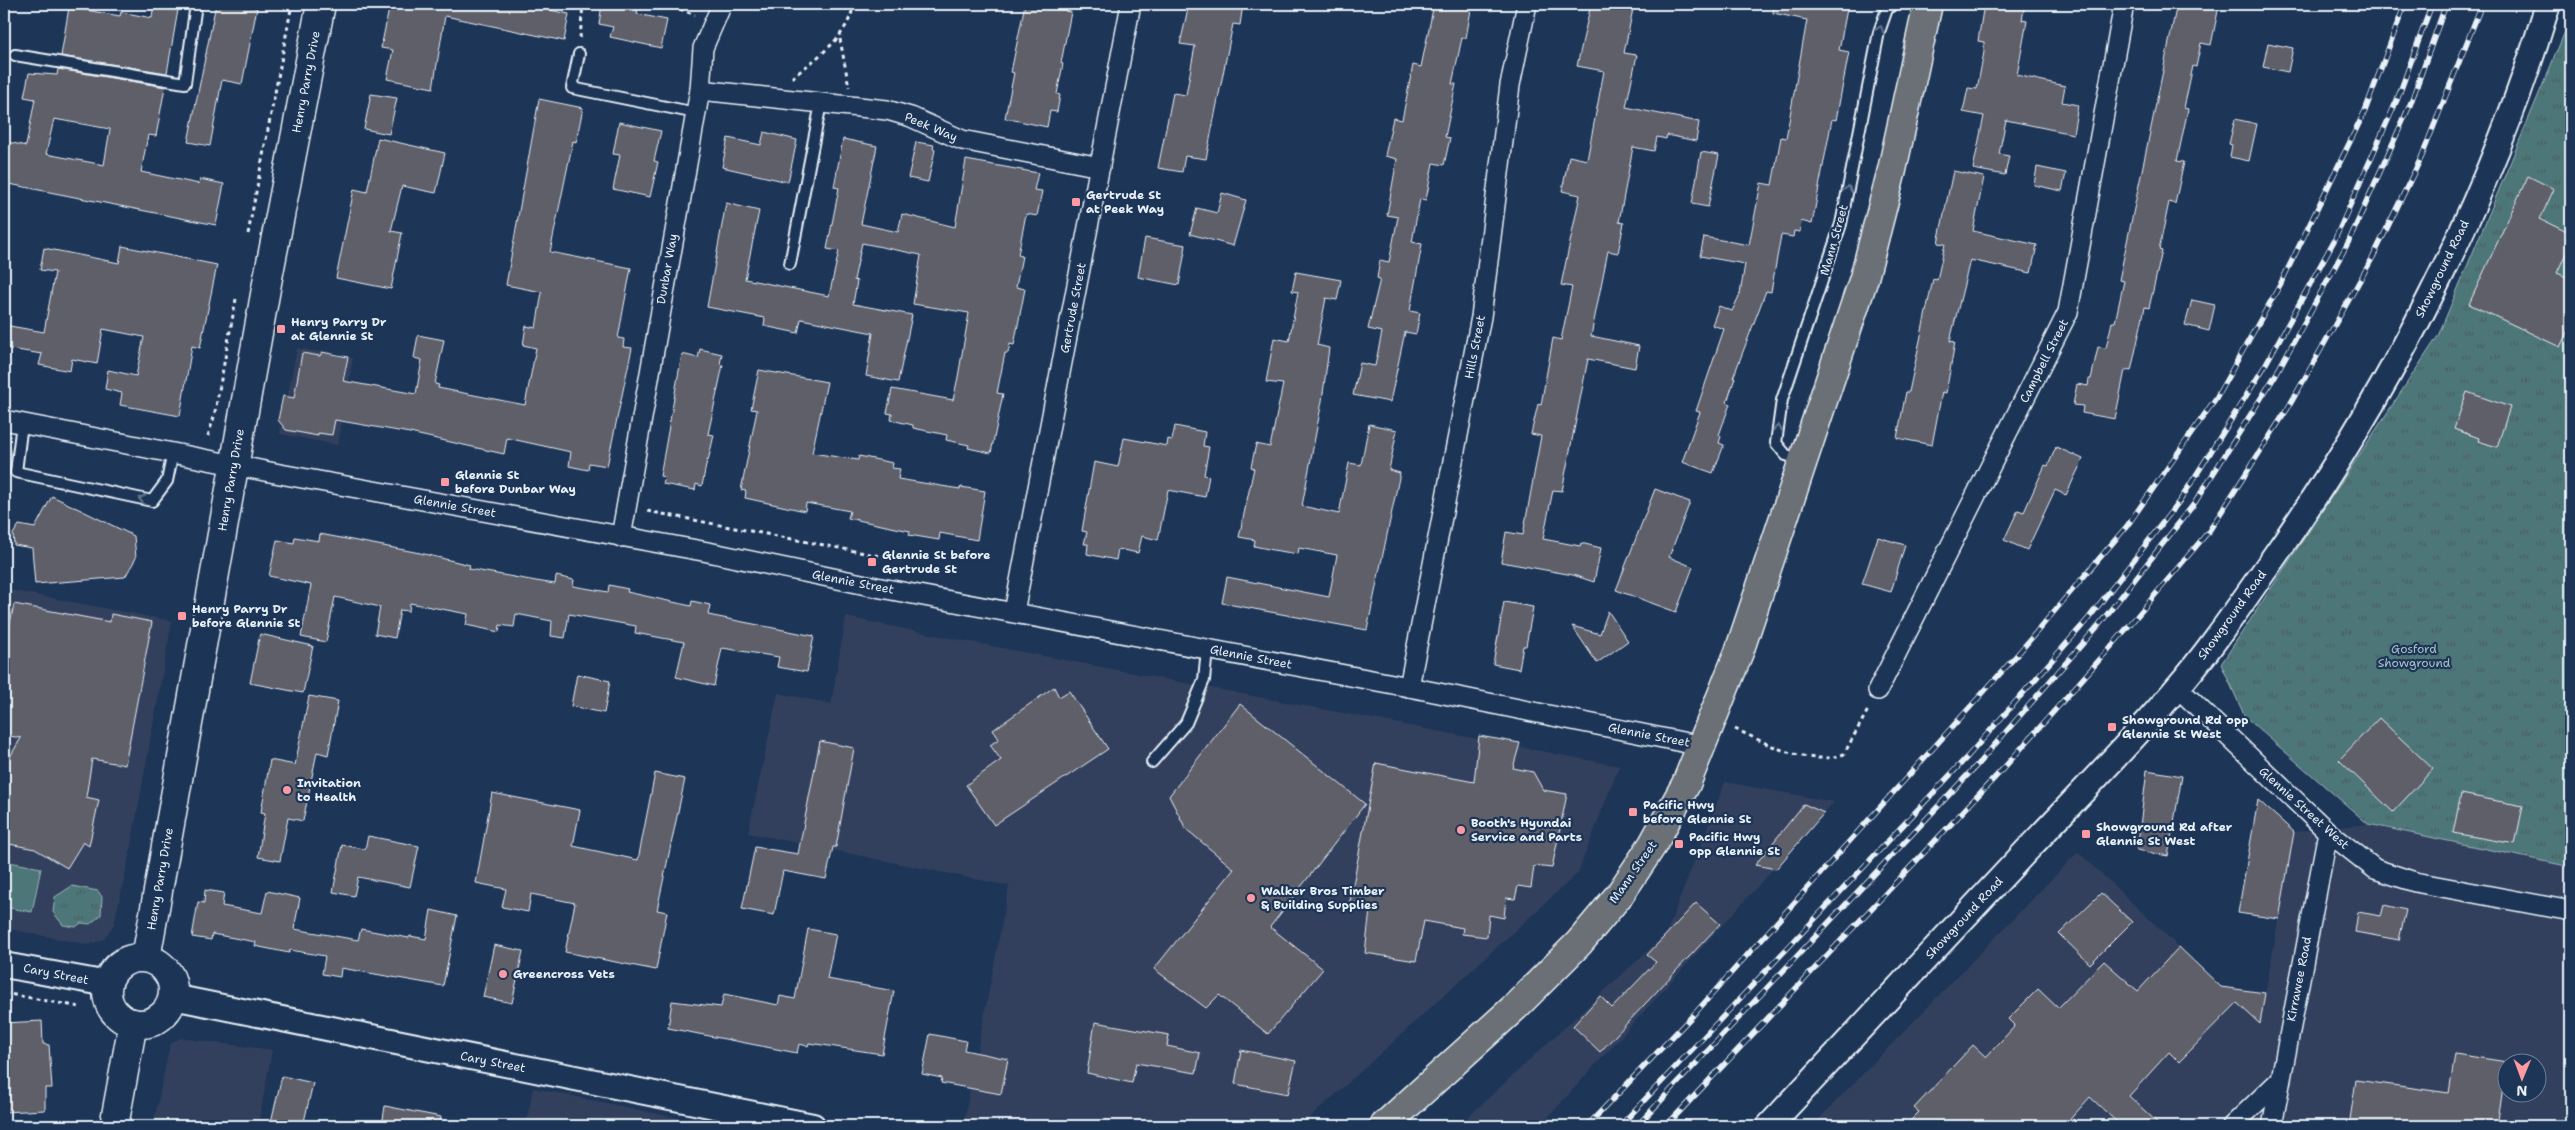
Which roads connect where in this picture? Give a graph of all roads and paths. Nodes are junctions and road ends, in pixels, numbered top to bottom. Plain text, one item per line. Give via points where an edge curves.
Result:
1 (196, 4) edge
2 (292, 4) edge
3 (321, 4) edge
4 (583, 4) edge
5 (641, 4) edge
6 (722, 4) edge
7 (854, 4) edge
8 (1131, 4) edge
9 (1527, 4) edge
10 (1893, 4) edge
11 (1928, 4) edge
12 (2124, 4) edge
13 (2548, 4) edge
14 (714, 23) junction
15 (840, 38) junction
16 (579, 54) joint
17 (15, 55) dead end
18 (700, 90) junction
19 (768, 98) junction
20 (821, 103) junction
21 (852, 106) junction
22 (696, 113) junction
23 (1100, 167) junction
24 (246, 244) dead end
25 (790, 264) dead end
26 (237, 292) dead end
27 (13, 422) edge
28 (208, 436) dead end
29 (173, 452) junction
30 (1804, 461) junction
31 (234, 465) junction
32 (626, 508) junction
33 (621, 537) junction
34 (902, 560) dead end
35 (1014, 612) junction
36 (1207, 649) junction
37 (1409, 687) junction
38 (2178, 688) junction
39 (1878, 690) joint
40 (1713, 720) junction
41 (1702, 746) junction
42 (1152, 762) dead end
43 (2328, 832) junction
44 (2571, 911) edge
45 (146, 958) junction
46 (4, 965) edge
47 (108, 984) junction
48 (4, 993) edge
49 (173, 997) junction
50 (80, 1007) dead end
51 (133, 1023) junction
52 (2280, 1080) junction
53 (114, 1126) edge
54 (813, 1126) edge
55 (1384, 1126) edge
56 (1769, 1126) edge
57 (2232, 1126) edge
58 (2272, 1126) edge

1 - 17 lane via 185,83
2 - 24 path
3 - 31 main road, Henry Parry Drive
4 - 16 path
5 - 14 path via 668,4
6 - 14 street, Dunbar Way
7 - 15 path via 851,18
8 - 23 street, Gertrude Street
9 - 37 street, Hills Street via 1510,85 1481,317
30 -> 10 lane, Mann Street via 1786,454 1776,443 1782,400 1841,224 1879,32 1887,9
11 - 30 main road, Mann Street via 1880,224
12 - 39 street, Campbell Street via 2068,312
13 - 38 street, Showground Road via 2498,144 2416,324 2360,424 2293,531
14 - 18 street, Dunbar Way via 703,48
15 - 19 path
15 - 21 path
16 - 22 lane via 572,88
18 - 19 street, Peek Way
18 - 22 street, Dunbar Way
19 - 20 street, Peek Way
20 - 21 street, Peek Way
20 - 25 lane
21 - 23 street, Peek Way via 912,117 962,140
22 - 32 street, Dunbar Way
23 - 35 street, Gertrude Street
26 - 28 path
27 - 29 street, Glennie Street
29 -> 27 lane via 167,481 152,501 16,472
29 - 31 street, Glennie Street
30 - 40 main road, Mann Street
31 - 33 street, Glennie Street
31 - 45 main road, Henry Parry Drive
32 - 33 street, Dunbar Way
32 - 34 path
33 - 35 street, Glennie Street
35 - 36 street, Glennie Street
36 - 37 street, Glennie Street
36 - 42 lane via 1204,680 1186,723
37 - 41 street, Glennie Street
38 - 43 street, Glennie Street West
38 - 56 street, Showground Road
39 - 40 path via 1844,754 1831,759 1816,759 1780,749
40 - 41 main road, Mann Street
41 - 55 main road, Mann Street via 1686,784 1653,844 1620,894 1585,936 1515,1007
43 - 44 street, Glennie Street West via 2375,869 2416,882
43 - 52 street, Kirrawee Road
45 - 47 main road via 122,963 111,974
45 - 49 main road via 164,968 170,976
46 - 47 street, Cary Street
47 - 51 main road via 107,994 116,1013
48 - 50 path
49 - 51 main road via 163,1015 149,1022
49 - 54 street, Cary Street
51 - 53 main road
52 - 57 street
52 - 58 street, Kirrawee Road

